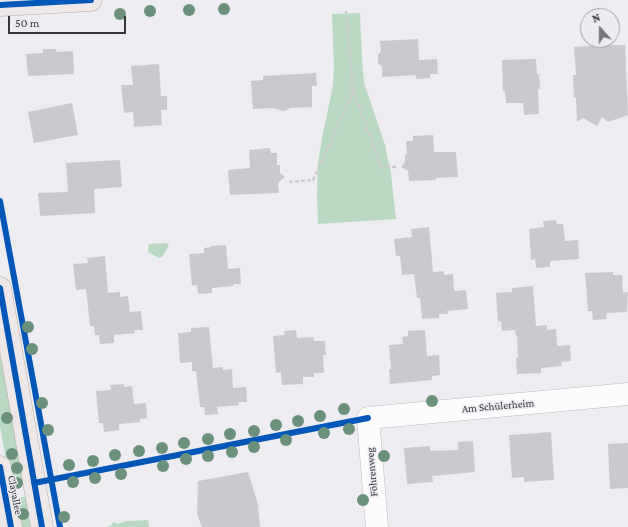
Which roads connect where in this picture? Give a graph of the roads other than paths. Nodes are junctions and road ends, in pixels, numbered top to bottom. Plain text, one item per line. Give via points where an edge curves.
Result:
1 (91, 0) edge
2 (0, 5) edge
3 (0, 288) edge
4 (628, 394) edge
5 (368, 418) joint
6 (0, 467) edge
7 (11, 527) edge
8 (42, 527) edge
9 (377, 527) edge

1 - 2 main road
3 - 8 main road, Clayallee
4 - 5 street, Am Schülerheim
5 - 9 street, Föhrenweg
6 - 7 main road, Clayallee

